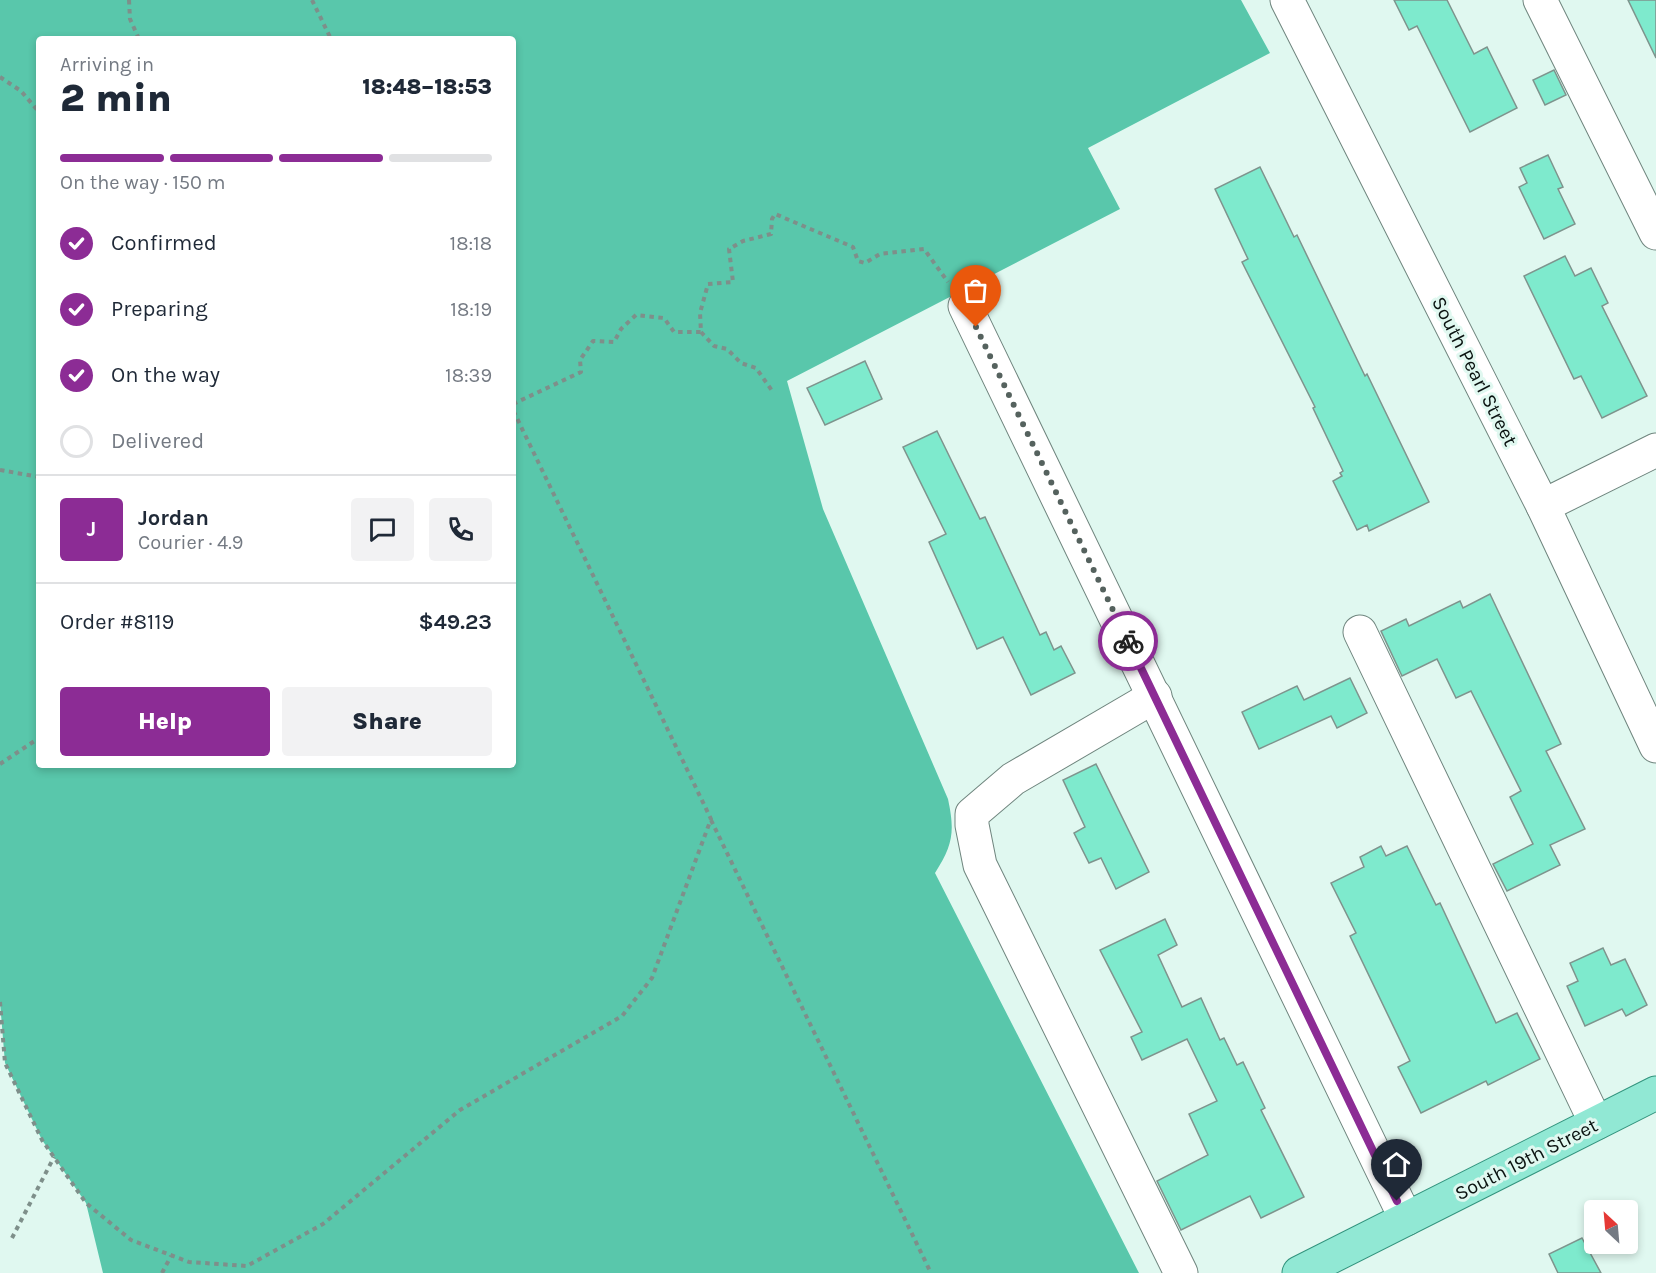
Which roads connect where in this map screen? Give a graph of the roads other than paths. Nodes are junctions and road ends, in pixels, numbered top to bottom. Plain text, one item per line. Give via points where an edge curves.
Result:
1 (1287, 0) edge
2 (1540, 0) edge
3 (1656, 232) edge
4 (965, 306) road end
5 (1656, 450) edge
6 (1543, 506) junction
7 (1360, 632) dead end
8 (1155, 696) junction
9 (1656, 746) edge
10 (1656, 1093) edge
11 (1596, 1124) junction
12 (1406, 1219) junction
13 (1305, 1271) edge
14 (1181, 1273) edge

1 - 6 street, South Pearl Street
2 - 3 street
4 - 8 street
5 - 6 street
6 - 9 street, South Pearl Street
7 - 11 street
8 - 12 street
8 - 14 street via 1013,779 972,814 972,825 980,865
10 - 11 main road, South 19th Street
11 - 12 main road, South 19th Street
12 - 13 main road, South 19th Street

